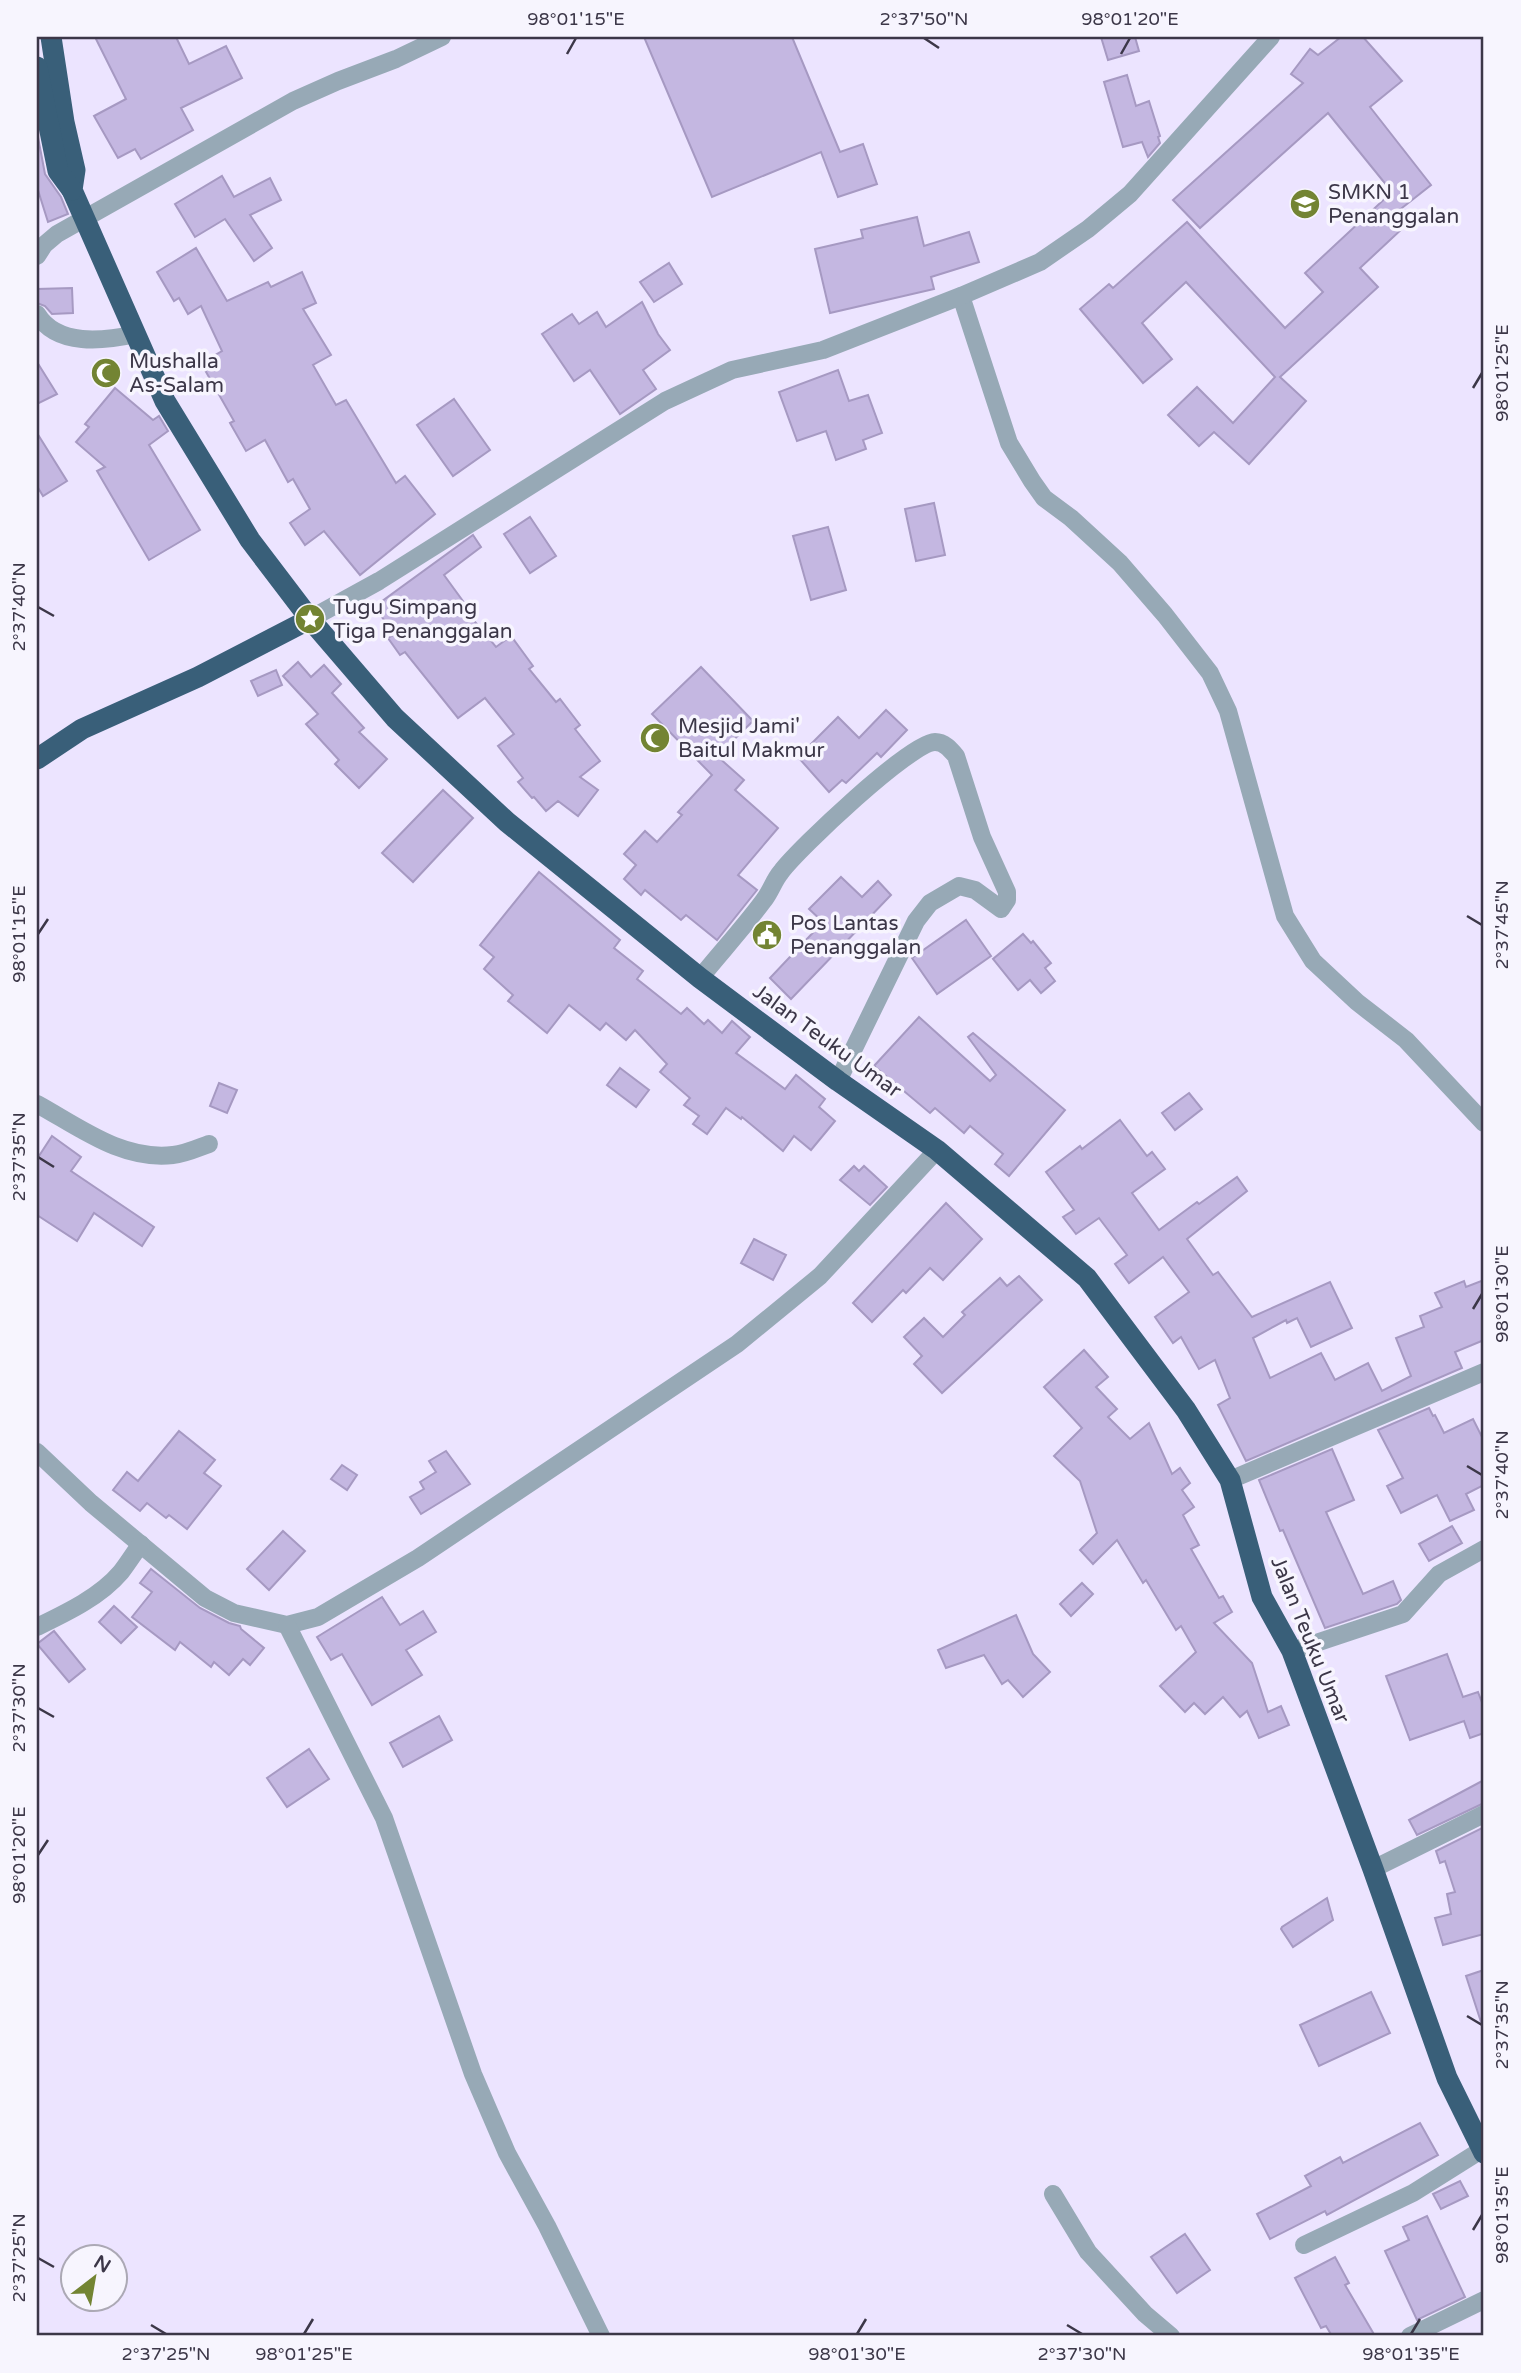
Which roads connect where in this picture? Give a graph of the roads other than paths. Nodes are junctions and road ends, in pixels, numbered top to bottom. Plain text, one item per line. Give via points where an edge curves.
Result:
1 (51, 37) edge
2 (442, 37) edge
3 (1271, 37) edge
4 (37, 67) edge
5 (72, 190) junction
6 (85, 220) junction
7 (37, 256) edge
8 (961, 296) junction
9 (37, 314) edge
10 (136, 334) junction
11 (310, 619) junction
12 (37, 759) edge
13 (700, 978) junction
14 (838, 1081) junction
15 (37, 1104) edge
16 (1484, 1122) edge
17 (209, 1143) dead end
18 (937, 1150) junction
19 (1484, 1372) edge
20 (37, 1452) edge
21 (1230, 1480) junction
22 (141, 1544) junction
23 (1484, 1549) edge
24 (287, 1625) junction
25 (37, 1627) edge
26 (1292, 1651) junction
27 (1484, 1814) edge
28 (1373, 1869) junction
29 (1483, 2151) edge
30 (1053, 2194) dead end
31 (1304, 2245) dead end
32 (1484, 2300) edge
33 (601, 2336) edge
34 (1171, 2336) edge
35 (1410, 2336) edge

1 - 5 highway, Jalan Teuku Umar via 75,170
2 - 6 street via 293,101
3 - 8 street via 1130,194 1040,261
4 - 5 highway via 58,171
5 - 6 highway, Jalan Teuku Umar
6 - 7 street via 58,234
6 - 10 highway, Jalan Teuku Umar
8 - 11 street via 823,350 732,370 665,401 379,581
8 - 16 street via 1009,443 1032,481 1044,498 1120,563 1210,673 1228,711 1285,916 1313,961 1415,1049
9 - 10 street via 60,333 85,340
10 - 11 highway, Jalan Teuku Umar via 165,401 214,482 250,540
11 - 12 highway via 198,677 82,729
11 - 13 highway, Jalan Teuku Umar via 395,718 507,822
13 - 14 highway, Jalan Teuku Umar
13 - 14 street via 766,898 780,873 815,837 910,754 932,741 948,747 956,756 1007,900 1001,909 975,890 959,886 930,903 903,943
14 - 18 highway, Jalan Teuku Umar
15 - 17 street via 126,1151 174,1155
18 - 21 highway, Jalan Teuku Umar via 1087,1278 1186,1410
18 - 24 street via 820,1276 737,1344 406,1565 318,1618
19 - 21 street
20 - 22 street
21 - 26 highway, Jalan Teuku Umar via 1262,1597
22 - 24 street via 205,1598 233,1613
22 - 25 street via 120,1573 98,1592
23 - 26 street via 1439,1574 1403,1614
24 - 33 street via 384,1818 473,2074 507,2153
26 - 28 highway, Jalan Teuku Umar
27 - 28 street
28 - 29 highway, Jalan Teuku Umar via 1447,2078
29 - 31 street via 1413,2193
30 - 34 street via 1088,2252
32 - 35 street

